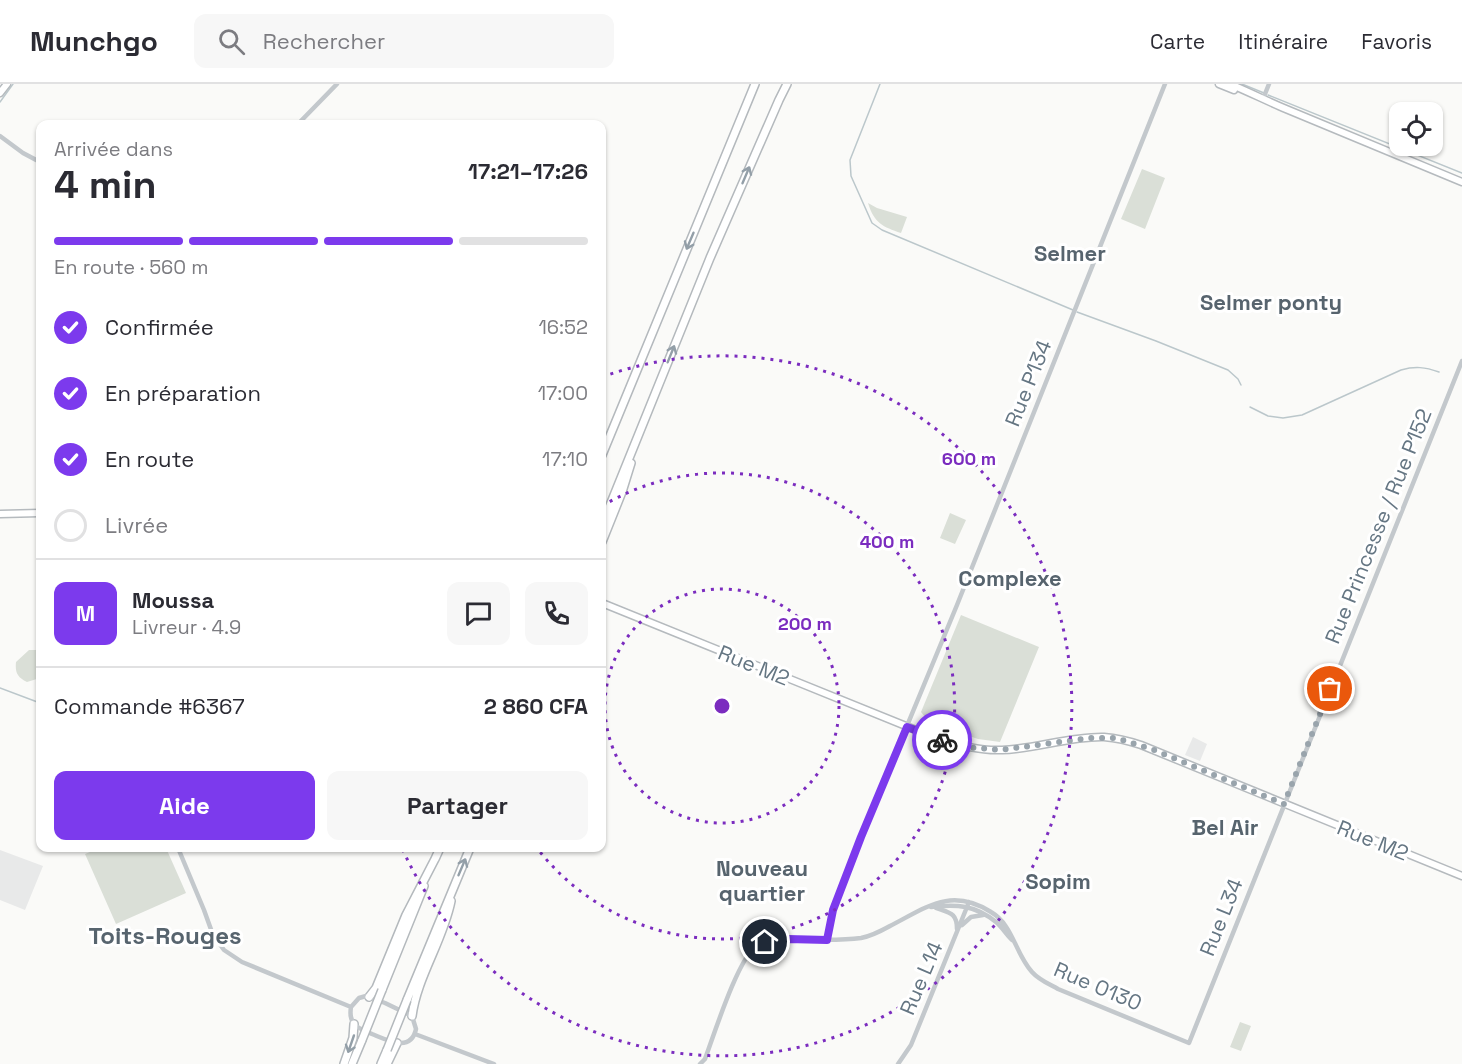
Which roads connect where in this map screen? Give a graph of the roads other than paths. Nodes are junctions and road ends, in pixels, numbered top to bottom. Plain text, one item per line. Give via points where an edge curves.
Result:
1 (7, 84) edge
2 (337, 84) edge
3 (755, 84) edge
4 (788, 84) edge
5 (1166, 84) edge
6 (1219, 84) edge
7 (1230, 84) edge
8 (1269, 84) edge
9 (0, 93) edge
10 (1263, 99) junction
11 (302, 120) edge
12 (0, 134) edge
13 (36, 160) edge
14 (1462, 182) edge
15 (1462, 361) edge
16 (625, 396) junction
17 (649, 409) junction
18 (606, 436) edge
19 (606, 444) edge
20 (36, 513) edge
21 (0, 514) edge
22 (606, 515) edge
23 (606, 532) edge
24 (606, 605) edge
25 (907, 727) junction
26 (1284, 804) junction
27 (180, 852) edge
28 (438, 852) edge
29 (468, 852) edge
30 (436, 857) junction
31 (1462, 876) edge
32 (454, 887) junction
33 (968, 904) junction
34 (933, 907) junction
35 (926, 908) junction
36 (985, 915) junction
37 (959, 929) junction
38 (955, 938) junction
39 (827, 940) junction
40 (1012, 940) junction
41 (369, 997) junction
42 (351, 1007) junction
43 (412, 1016) junction
44 (354, 1024) junction
45 (415, 1034) junction
46 (397, 1043) junction
47 (1189, 1043) joint
48 (344, 1064) edge
49 (352, 1064) edge
50 (381, 1064) edge
51 (387, 1064) edge
52 (495, 1064) edge
53 (700, 1064) edge
54 (898, 1064) edge

1 - 9 main road
2 - 11 street
3 -> 16 highway
17 -> 4 highway via 710,258
5 - 25 street, Rue P134
6 - 10 main road
7 - 10 main road
8 - 10 street
10 - 14 main road
12 - 13 street
15 - 26 street, Rue Princesse / Rue P152
16 - 18 highway
16 - 19 highway
17 - 22 highway
17 - 23 highway
20 - 21 main road
24 - 25 main road, Rue M2
25 - 26 main road, Rue M2 via 966,747 988,750 1116,738
25 - 39 street, Rue P134 via 833,910
26 - 31 main road, Rue M2
26 - 47 street, Rue L34
27 - 42 street via 213,935 224,950 242,962
28 - 30 highway
32 -> 29 highway
30 - 41 highway
30 - 49 highway, bridge
32 - 43 highway via 448,917 414,1001
32 - 50 highway, bridge
33 - 34 street, Rue O130
33 - 35 street, Rue O130 via 948,900
33 - 36 street, Rue O130
33 - 37 street, Rue L14
33 - 40 street, Rue O130 via 997,916
34 - 35 street, Rue O130
34 - 38 street via 954,917
35 - 39 street, Rue O130 via 872,935
36 - 37 street via 970,917
36 - 40 street, Rue O130
37 - 38 street, Rue L14
38 - 54 street, Rue L14 via 911,1045
39 - 53 street, Rue O130 via 774,940 756,946 734,983
40 - 47 street, Rue O130 via 1039,979
41 - 42 street via 359,998
41 - 43 street
42 - 44 street
43 - 45 street
44 - 46 street
44 -> 48 highway
45 - 46 street via 405,1043
45 - 52 street
46 - 51 highway

